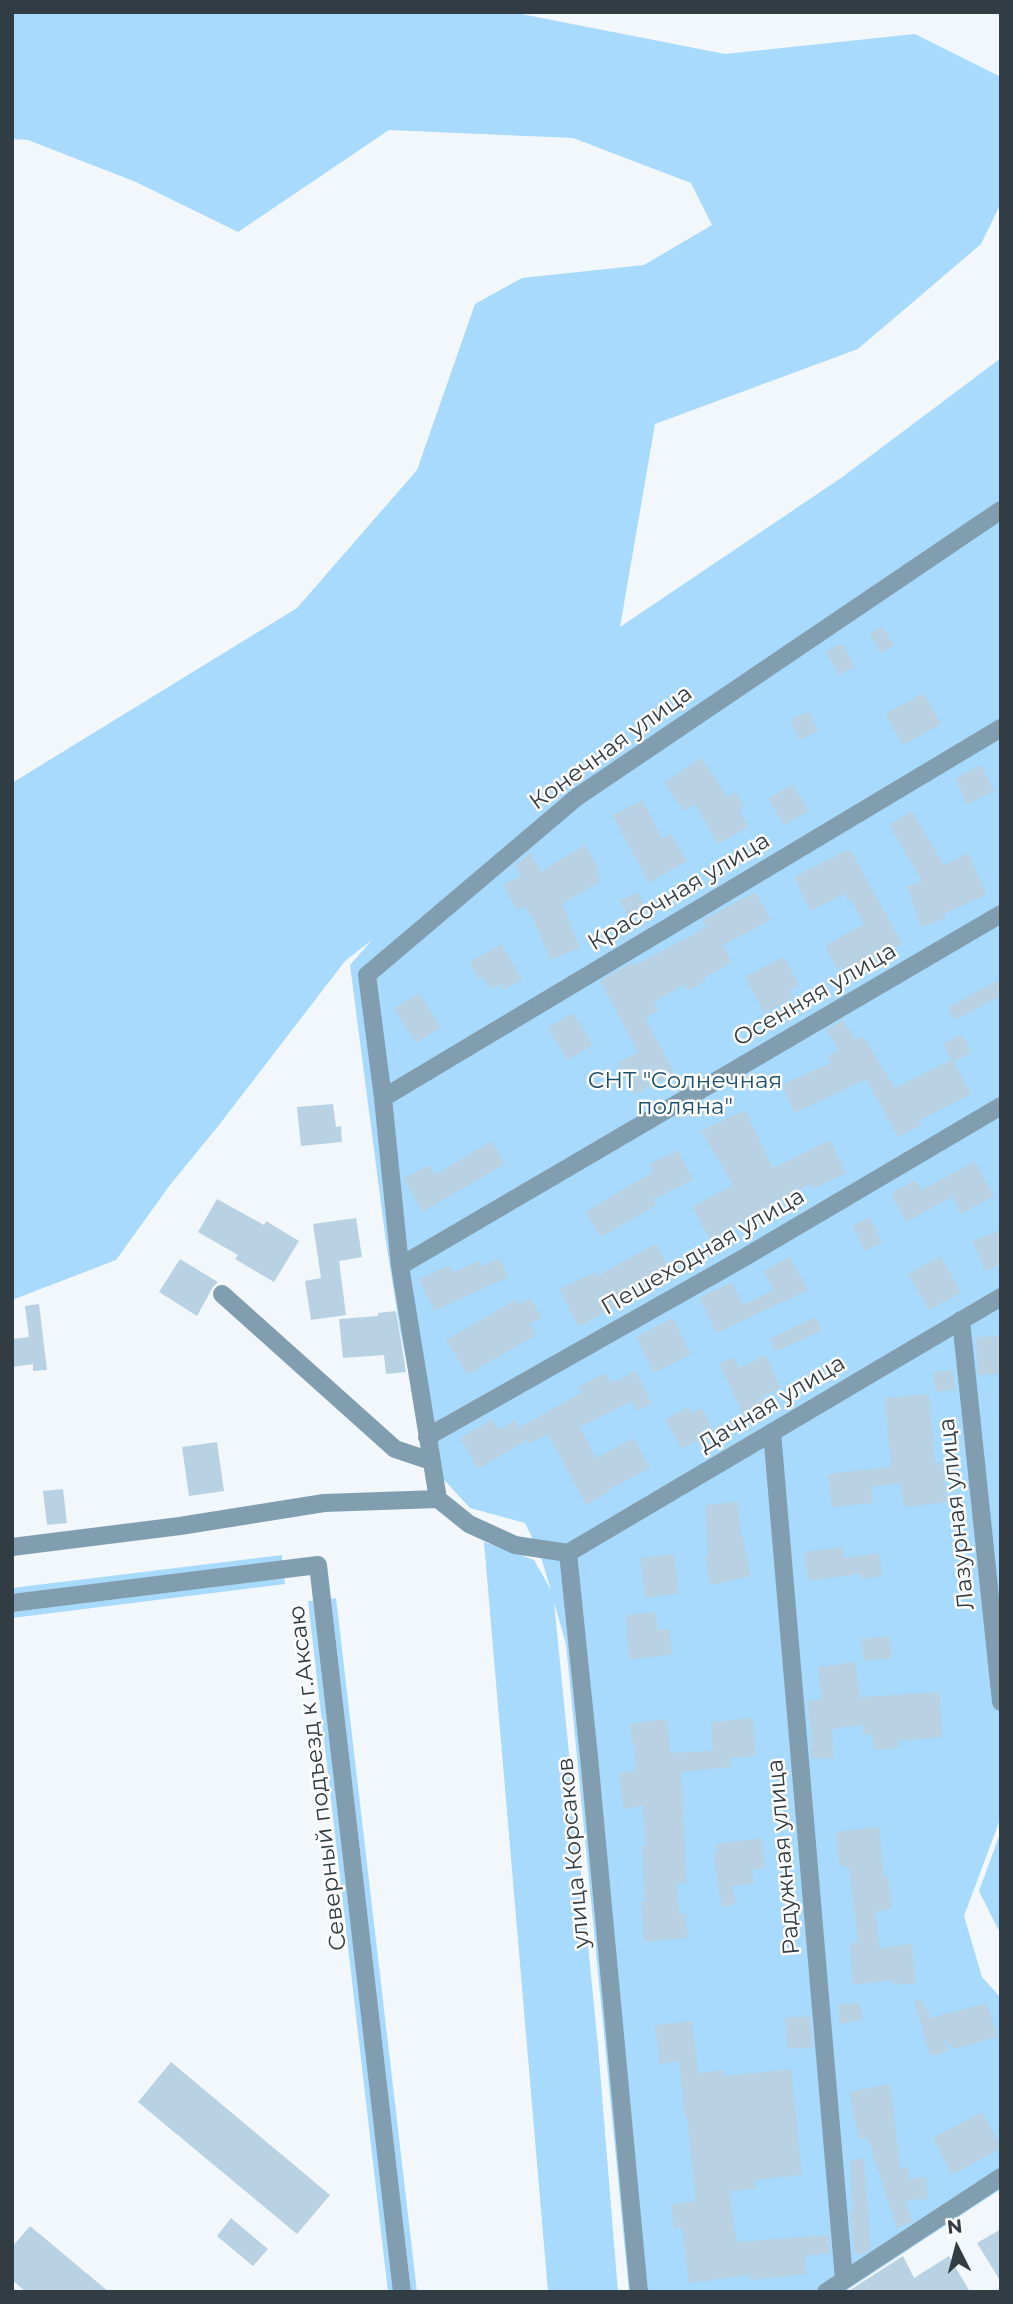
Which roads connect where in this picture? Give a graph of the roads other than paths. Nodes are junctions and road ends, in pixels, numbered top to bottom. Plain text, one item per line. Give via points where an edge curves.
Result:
1 (1001, 510) edge
2 (1001, 728) edge
3 (1001, 914) edge
4 (383, 1098) junction
5 (1001, 1106) edge
6 (400, 1266) junction
7 (222, 1294) dead end
8 (1001, 1297) edge
9 (961, 1321) junction
10 (772, 1432) junction
11 (427, 1437) junction
12 (431, 1461) junction
13 (438, 1499) junction
14 (12, 1547) edge
15 (568, 1553) junction
16 (12, 1603) edge
17 (1001, 1702) edge
18 (1001, 2177) edge
19 (844, 2279) junction
20 (402, 2292) edge
21 (639, 2292) edge
22 (826, 2292) edge

1 - 4 street, Конечная улица via 577,797 367,975
2 - 4 street, Красочная улица
3 - 6 street, Осенняя улица
4 - 6 street
5 - 11 street, Пешеходная улица
6 - 11 street
7 - 12 street via 395,1449
8 - 9 street, Дачная улица
9 - 10 street, Дачная улица
9 - 17 street, Лазурная улица
10 - 15 street, Дачная улица
10 - 19 street, Радужная улица
11 - 12 street
12 - 13 street
13 - 14 street via 324,1503
13 - 15 street via 469,1524 515,1545
15 - 21 street, улица Корсаков
16 - 20 street, Северный подъезд к г.Аксаю via 318,1565
18 - 19 street
19 - 22 street

